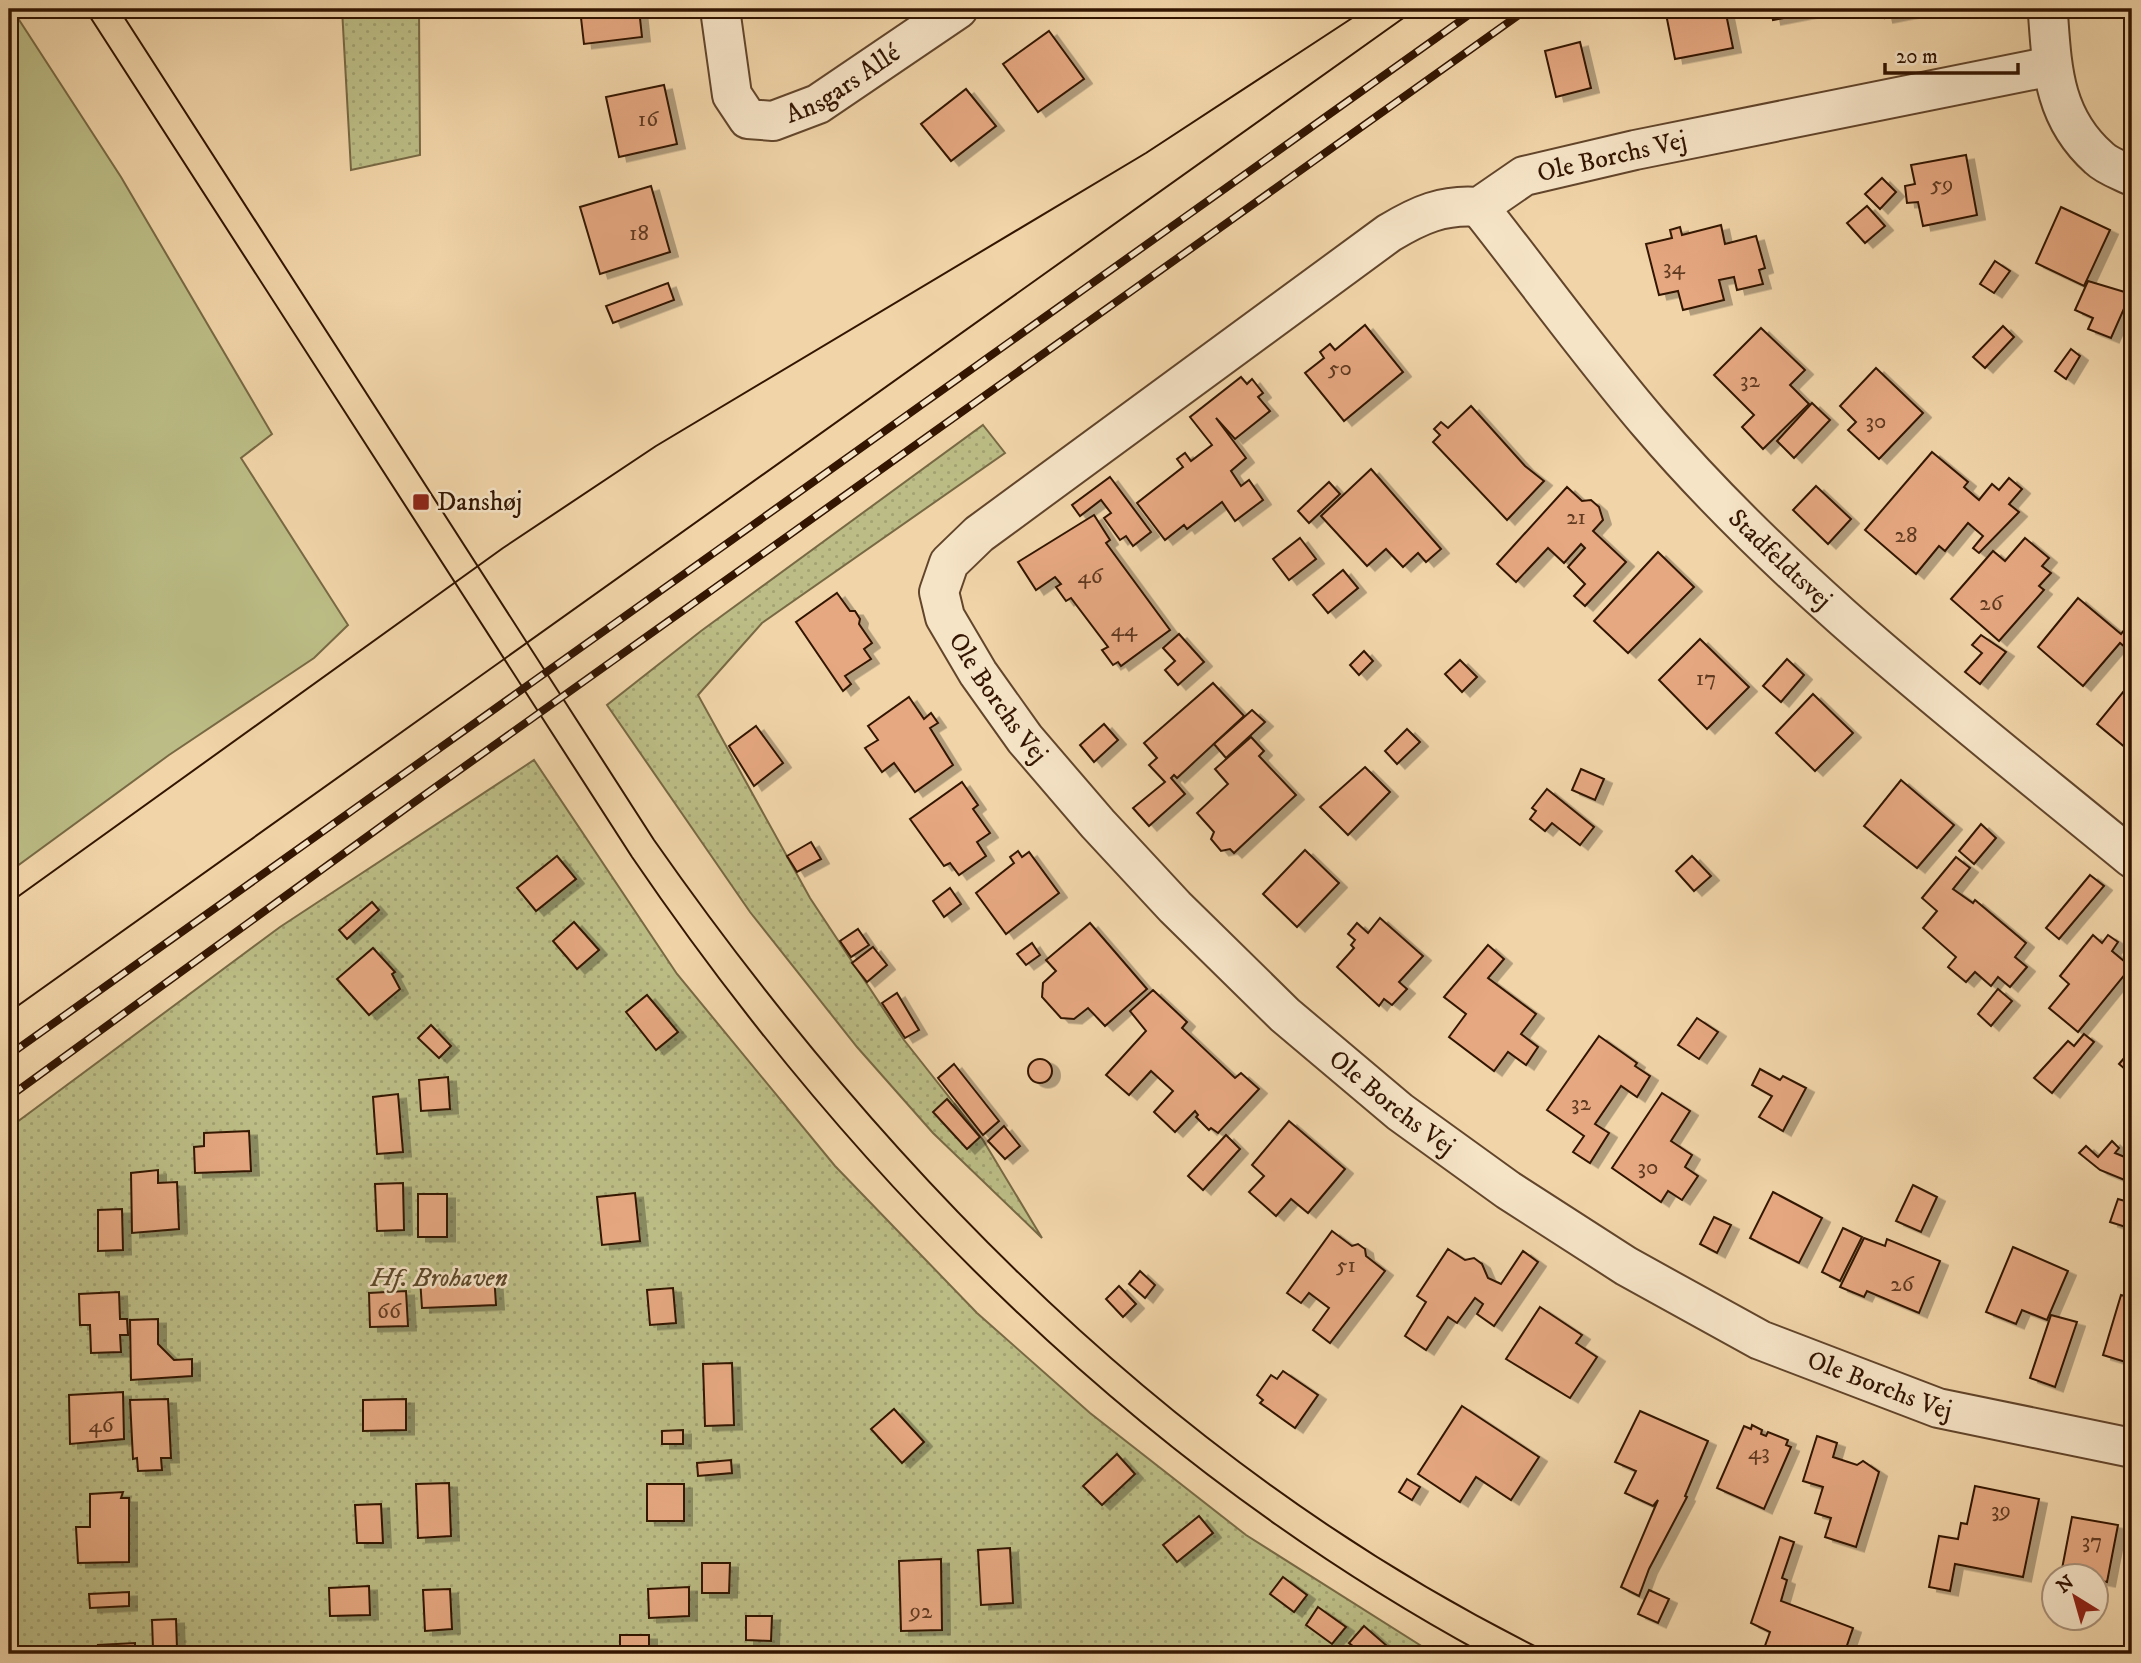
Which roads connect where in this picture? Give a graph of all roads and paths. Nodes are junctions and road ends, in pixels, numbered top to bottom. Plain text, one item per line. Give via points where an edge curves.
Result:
1 (720, 9) edge
2 (958, 9) edge
3 (2051, 9) edge
4 (2052, 66) junction
5 (2132, 176) edge
6 (1479, 207) junction
7 (2132, 858) edge
8 (2132, 1448) edge

1 - 2 street, Ansgars Allé via 732,95 748,119 773,121 818,104
3 - 4 street
4 - 5 street via 2067,122 2100,160
4 - 6 street, Ole Borchs Vej via 1524,176
6 - 7 street, Stadfeldtsvej via 1650,424 1769,548 1915,679
6 - 8 street, Ole Borchs Vej via 1429,211 1389,233 979,534 948,563 939,592 945,617 1025,739 1175,907 1284,1015 1400,1112 1508,1190 1626,1266 1760,1339 1938,1408

